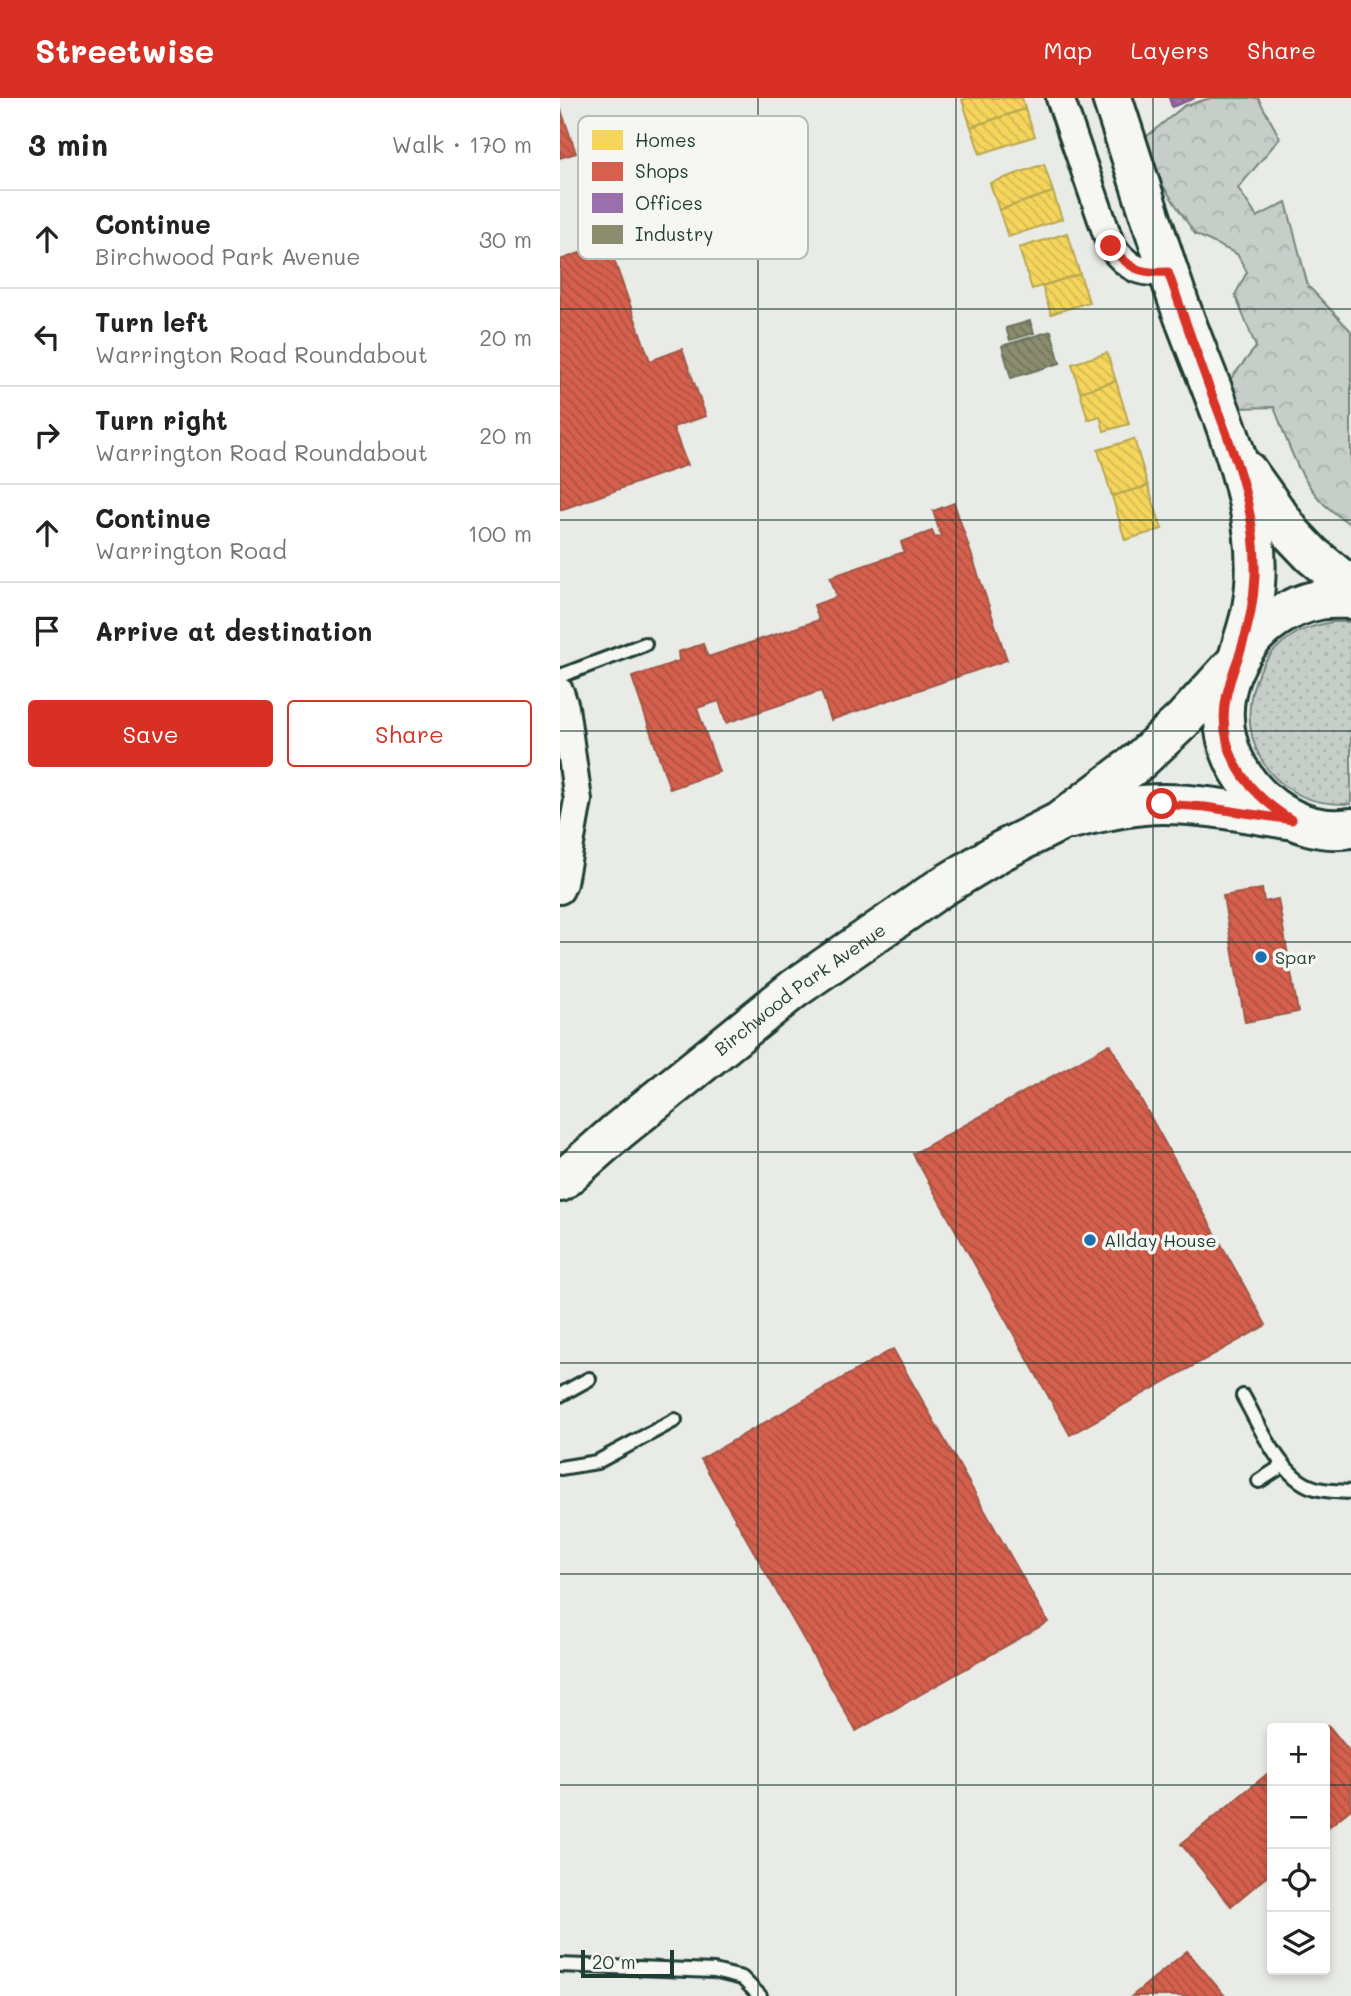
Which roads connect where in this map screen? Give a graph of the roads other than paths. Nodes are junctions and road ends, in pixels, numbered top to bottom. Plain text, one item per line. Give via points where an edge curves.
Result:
1 (1060, 98) edge
2 (1112, 98) edge
3 (1168, 272) junction
4 (1238, 458) junction
5 (1351, 587) edge
6 (1351, 599) edge
7 (645, 644) dead end
8 (1237, 659) junction
9 (560, 676) edge
10 (560, 692) edge
11 (1059, 822) junction
12 (1298, 822) junction
13 (1351, 828) edge
14 (1351, 851) edge
15 (560, 890) edge
16 (560, 1182) edge
17 (589, 1379) dead end
18 (560, 1395) edge
19 (1243, 1396) dead end
20 (675, 1420) dead end
21 (1283, 1465) junction
22 (560, 1468) edge
23 (1259, 1481) dead end
24 (1351, 1492) edge
25 (560, 1965) edge
26 (760, 1996) edge

1 - 3 street via 1111,246 1134,269
2 - 3 main road
3 - 4 main road
4 - 5 main road via 1292,534
4 - 8 main road via 1255,545 1255,576 1252,609
6 - 8 main road, Birchwood Park Avenue via 1320,600 1286,611 1258,632
7 - 9 lane
8 - 11 main road, Birchwood Park Avenue via 1139,762
8 - 12 main road via 1224,701 1226,740 1241,776 1268,805
10 - 15 street via 578,800
11 - 12 main road, Birchwood Park Avenue via 1121,807 1162,804
11 - 16 main road, Birchwood Park Avenue via 940,888 794,989
12 - 13 main road, Birchwood Park Avenue
12 - 14 street
17 - 18 lane
19 - 21 lane
20 - 22 lane via 597,1462
21 - 23 lane
21 - 24 lane via 1314,1488
25 - 26 lane via 714,1971 742,1978

